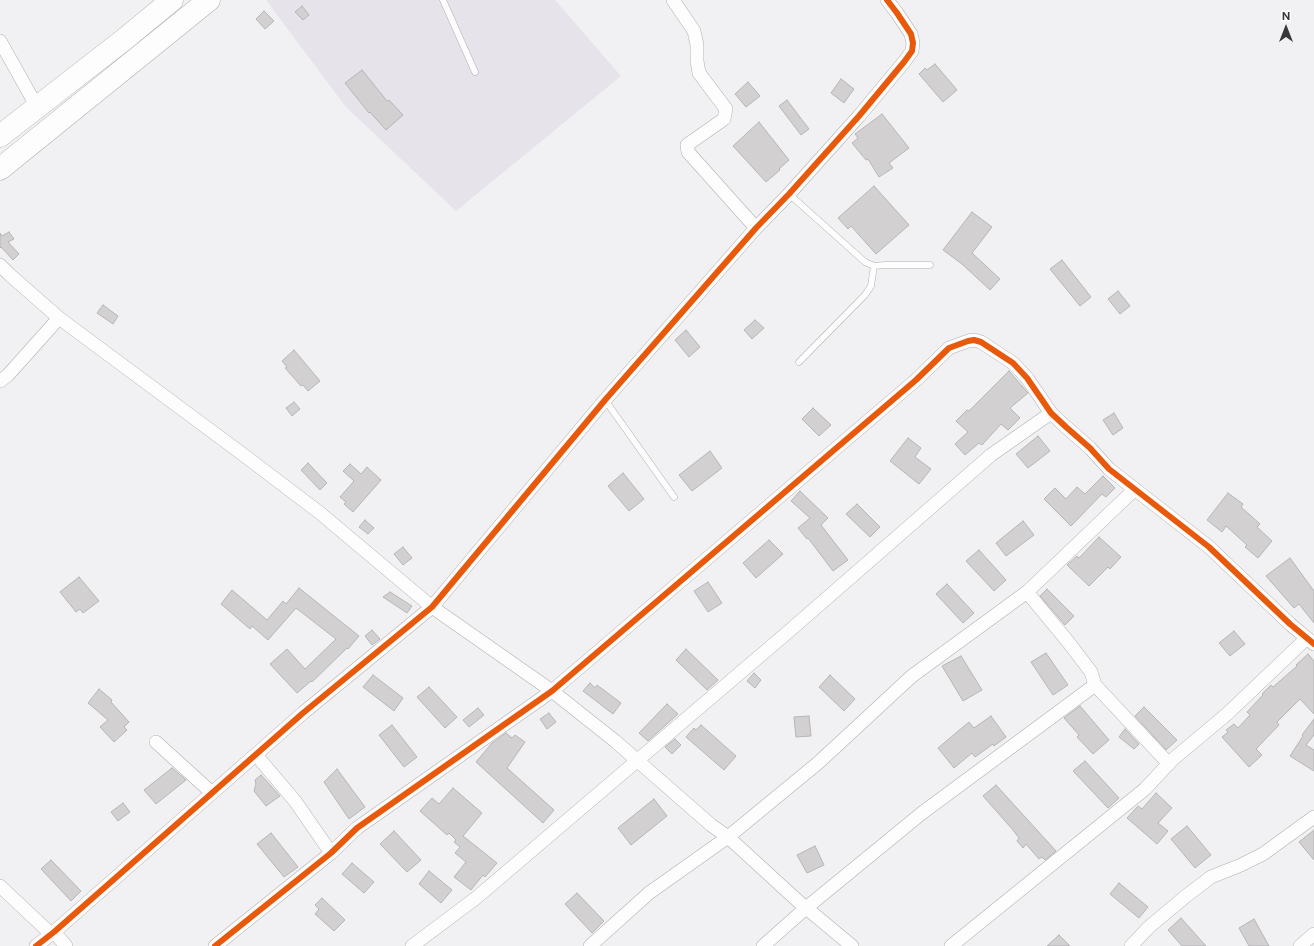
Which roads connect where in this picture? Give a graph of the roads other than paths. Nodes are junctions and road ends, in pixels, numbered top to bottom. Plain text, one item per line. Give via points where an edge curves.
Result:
1 (172, 0) edge
2 (209, 0) edge
3 (444, 0) edge
4 (673, 0) edge
5 (887, 0) edge
6 (0, 41) edge
7 (475, 72) dead end
8 (37, 107) junction
9 (0, 136) edge
10 (0, 170) edge
11 (788, 194) junction
12 (756, 228) junction
13 (0, 265) edge
14 (930, 265) dead end
15 (874, 266) junction
16 (59, 318) junction
17 (799, 362) dead end
18 (0, 381) edge
19 (605, 400) junction
20 (1051, 413) junction
21 (1135, 489) junction
22 (674, 496) dead end
23 (1028, 592) junction
24 (432, 607) junction
25 (1310, 641) edge
26 (1095, 686) junction
27 (552, 691) junction
28 (156, 742) dead end
29 (256, 755) junction
30 (637, 760) junction
31 (1169, 764) junction
32 (212, 793) junction
33 (1314, 817) edge
34 (728, 837) junction
35 (330, 853) junction
36 (0, 886) edge
37 (806, 908) junction
38 (53, 933) junction
39 (1314, 934) edge
40 (36, 946) edge
41 (66, 946) edge
42 (215, 946) edge
43 (412, 946) edge
44 (590, 946) edge
45 (763, 946) edge
46 (852, 946) edge
47 (951, 946) edge
48 (1130, 946) edge
49 (1300, 946) edge

1 - 8 highway
2 - 10 highway
3 - 7 lane
4 - 12 street via 694,31 699,73 726,109 724,118 687,145 688,152
5 - 11 street via 911,34 912,51 859,116
6 - 8 street
8 - 9 highway
11 - 12 street
11 - 15 lane via 865,262
12 - 19 street
13 - 16 street
14 - 15 lane
15 - 17 lane via 871,286 865,295
16 - 18 street
16 - 24 street via 320,513
19 - 22 lane
19 - 24 street
20 - 21 street via 1109,469
20 - 27 street via 1027,378 1013,363 981,342 968,341 949,348 916,380
20 - 30 street via 991,455
21 - 23 street
21 - 25 street via 1209,547
23 - 26 street via 1091,672
23 - 34 street via 912,676 818,763
24 - 27 street
24 - 29 street
25 - 31 street
26 - 31 street
26 - 37 street via 922,813
27 - 30 street
27 - 35 street via 357,828
28 - 32 street
29 - 32 street
29 - 35 street via 295,802
30 - 34 street
30 - 43 street via 476,898
31 - 47 street via 1145,789
32 - 38 street
33 - 48 street via 1263,854 1211,877 1149,927
34 - 37 street
34 - 44 street via 649,893
35 - 42 street
36 - 38 street
37 - 45 street
37 - 46 street
38 - 40 street
38 - 41 street
39 - 49 street

